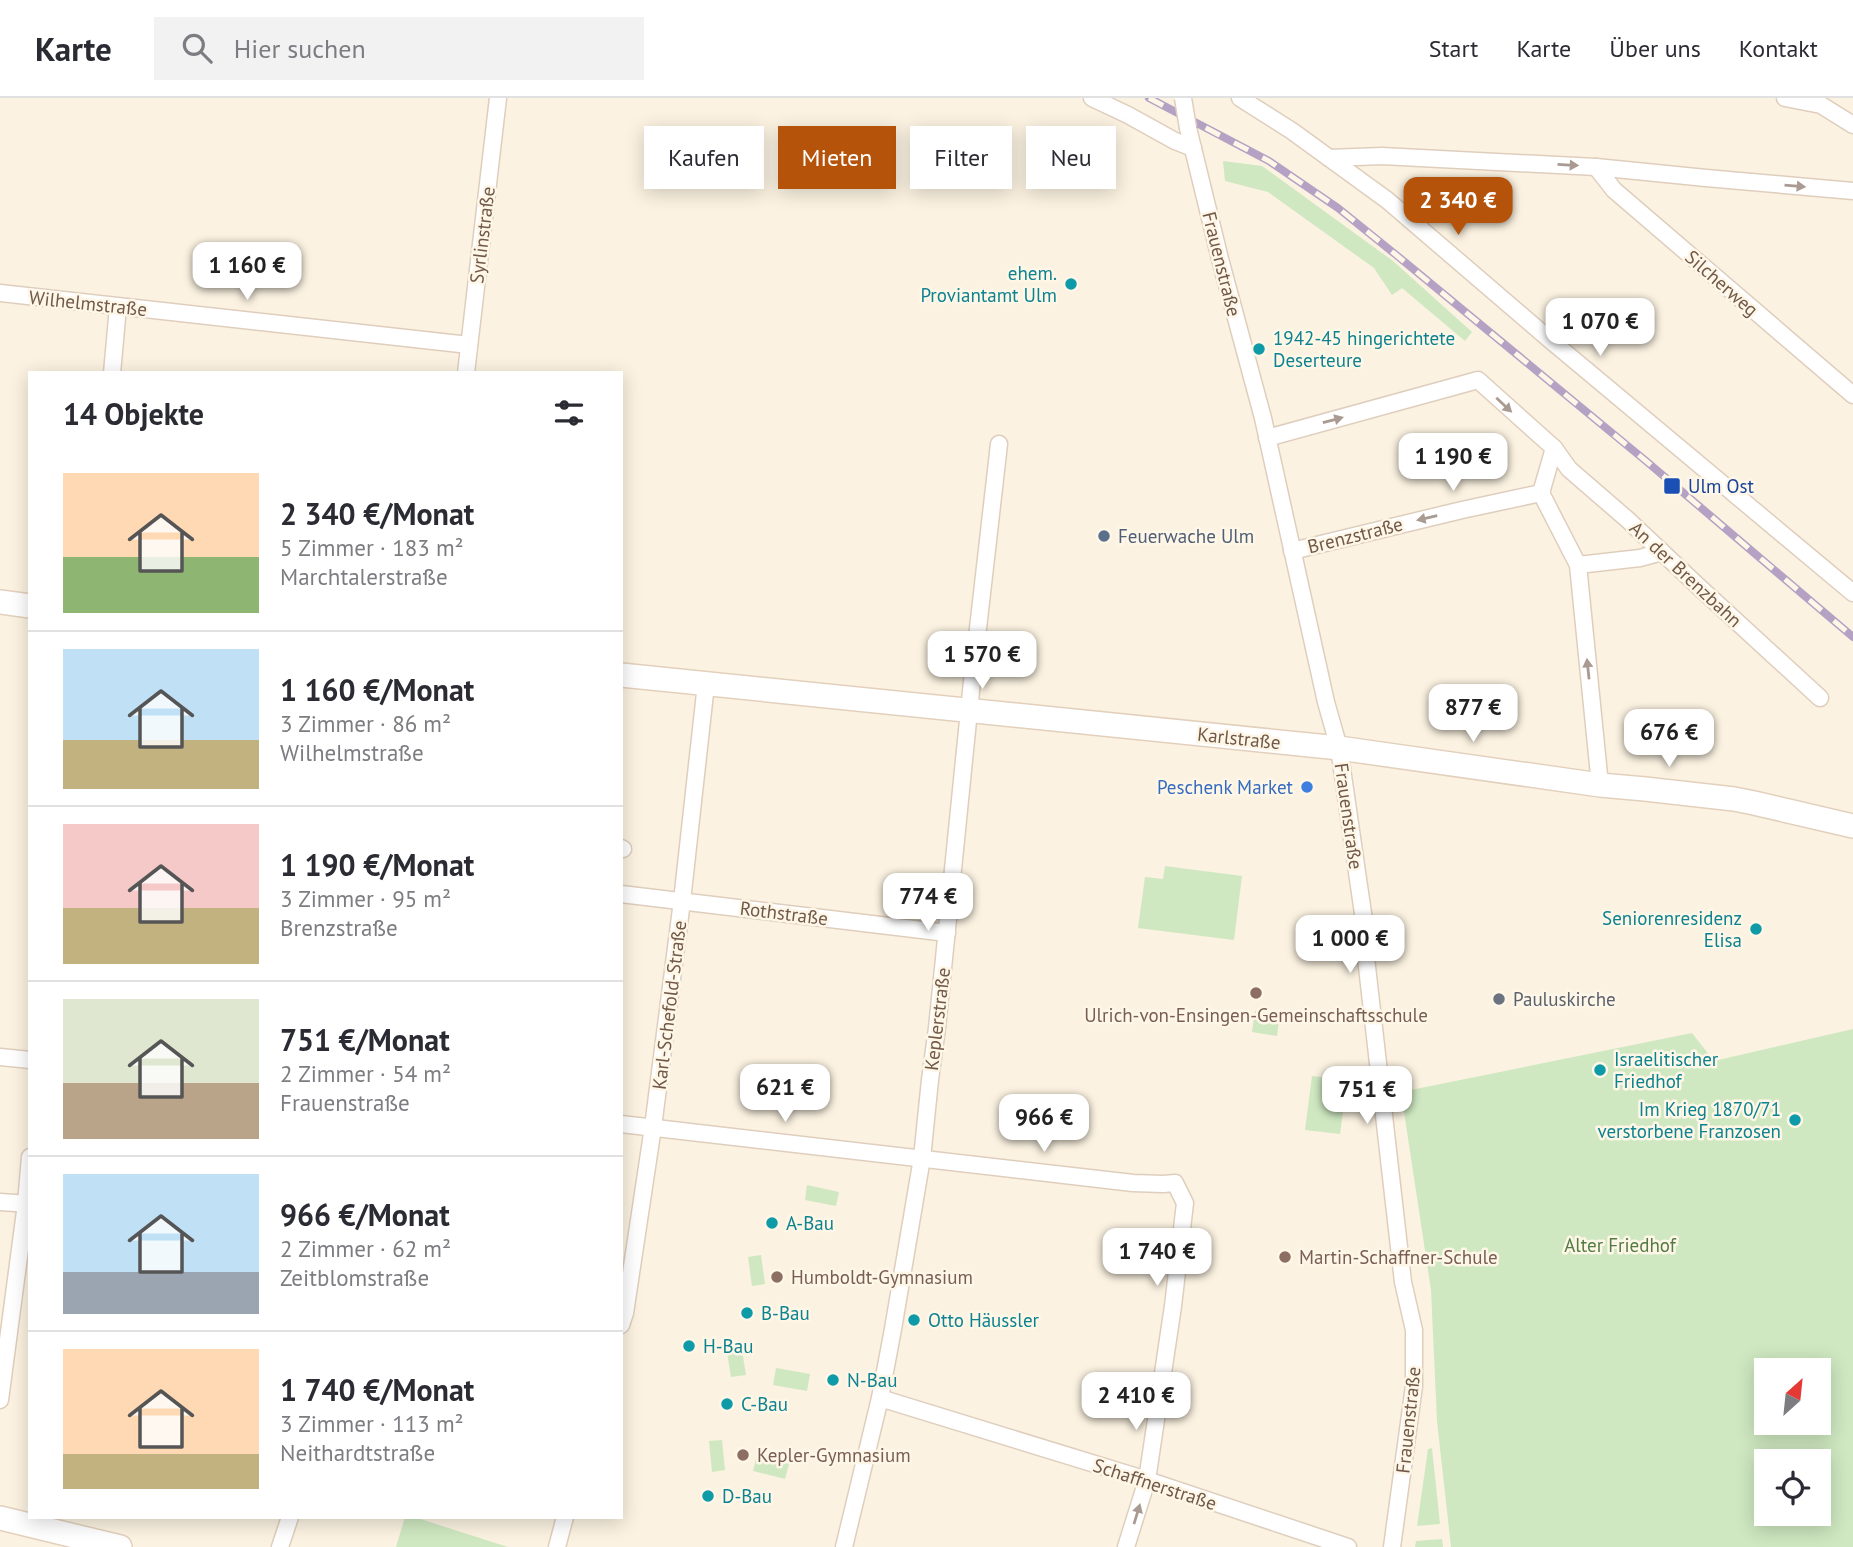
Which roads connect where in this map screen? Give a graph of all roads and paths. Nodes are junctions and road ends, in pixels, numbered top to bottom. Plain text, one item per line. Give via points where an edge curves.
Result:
1 (498, 98) edge
2 (1092, 98) edge
3 (1184, 98) edge
4 (1240, 98) edge
5 (1785, 98) edge
6 (1853, 125) edge
7 (1193, 148) junction
8 (1329, 158) junction
9 (1596, 167) junction
10 (1853, 191) edge
11 (0, 293) edge
12 (118, 307) junction
13 (469, 345) junction
14 (112, 371) edge
15 (466, 371) edge
16 (1853, 395) edge
17 (1267, 438) junction
18 (999, 444) dead end
19 (1554, 448) junction
20 (1541, 493) junction
21 (1292, 551) junction
22 (1662, 552) junction
23 (1578, 565) junction
24 (1853, 593) edge
25 (0, 601) edge
26 (28, 606) edge
27 (623, 675) edge
28 (706, 684) junction
29 (1820, 698) dead end
30 (969, 711) junction
31 (1339, 748) junction
32 (1600, 785) junction
33 (1853, 826) edge
34 (623, 894) edge
35 (682, 901) junction
36 (947, 933) junction
37 (0, 1057) edge
38 (28, 1060) edge
39 (623, 1124) edge
40 (653, 1127) junction
41 (922, 1157) junction
42 (0, 1202) edge
43 (28, 1204) edge
44 (623, 1311) edge
45 (880, 1398) junction
46 (0, 1400) edge
47 (1147, 1480) junction
48 (0, 1518) edge
49 (289, 1519) edge
50 (564, 1519) edge
51 (120, 1547) edge
52 (280, 1547) edge
53 (557, 1547) edge
54 (844, 1547) edge
55 (1126, 1547) edge
56 (1348, 1547) edge
57 (1392, 1547) edge

1 - 13 street, Syrlinstraße
2 - 7 street
3 - 7 street, Frauenstraße, bridge
4 - 8 street
5 - 6 street via 1821,105
7 - 17 street, Frauenstraße
8 -> 9 street via 1382,156
8 - 24 street via 1387,200
9 -> 10 street
9 - 16 street, Silcherweg via 1614,190
11 - 12 street, Wilhelmstraße
12 - 13 street, Wilhelmstraße
12 - 14 street
13 - 15 street, Syrlinstraße
17 -> 19 street, An der Brenzbahn via 1478,380
17 - 21 street, Frauenstraße
18 - 30 street, Keplerstraße
19 - 20 street
19 - 22 street, An der Brenzbahn via 1569,469
20 -> 21 street, Brenzstraße
20 - 23 street
21 - 31 street, Frauenstraße
22 - 23 street
22 - 29 street, An der Brenzbahn
32 -> 23 street
25 - 26 main road
27 - 28 main road, Karlstraße
28 - 30 main road, Karlstraße
28 - 35 street, Karl-Schefold-Straße
30 - 31 main road, Karlstraße
30 - 36 street, Keplerstraße
31 - 32 main road, Karlstraße
31 - 57 street, Frauenstraße via 1367,941 1402,1269 1414,1330 1414,1386
32 - 33 main road, Karlstraße via 1754,803
34 - 35 street, Rothstraße
35 - 36 street, Rothstraße
35 - 40 street, Karl-Schefold-Straße
36 - 41 street, Keplerstraße
37 - 38 street
39 - 40 street
40 - 41 street
40 - 44 street, Karl-Schefold-Straße
41 - 45 street, Keplerstraße
41 - 47 street via 1133,1183 1175,1183 1185,1203
42 - 43 street
43 - 46 street
45 - 47 street, Schaffnerstraße
45 - 54 street, Keplerstraße
55 -> 47 street
47 - 56 street, Schaffnerstraße
48 - 51 main road
49 - 52 street
50 - 53 street

